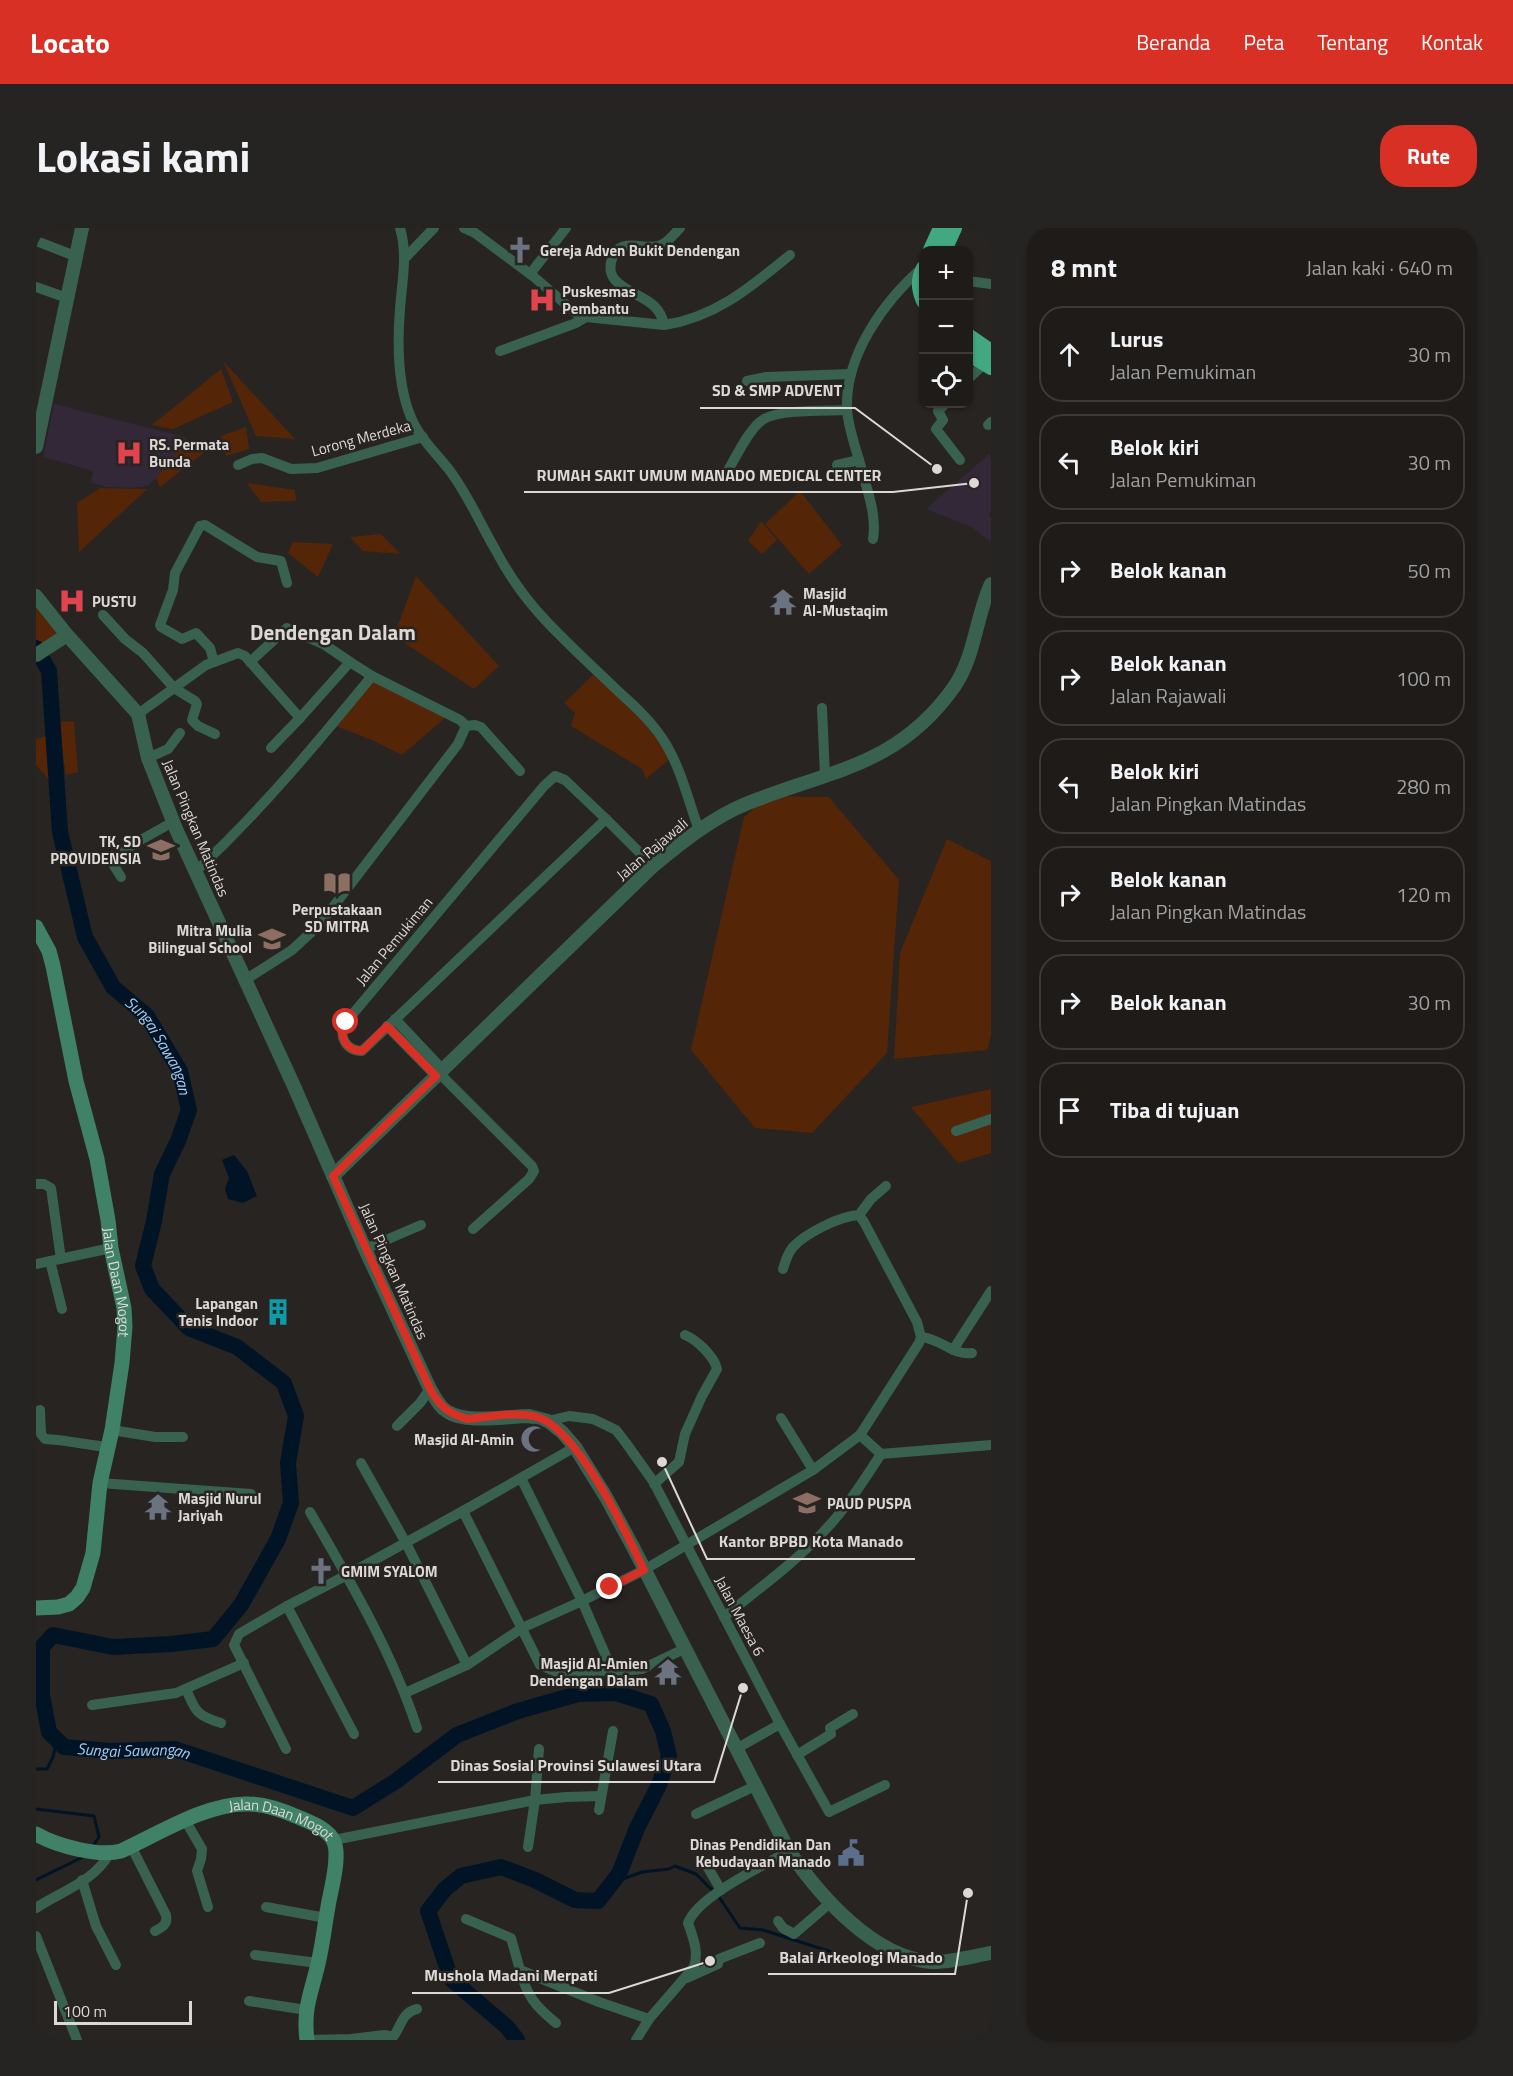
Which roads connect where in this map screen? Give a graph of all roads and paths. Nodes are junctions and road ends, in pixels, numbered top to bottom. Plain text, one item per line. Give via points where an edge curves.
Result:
1 (82, 228) edge
2 (400, 228) edge
3 (434, 228) edge
4 (464, 228) edge
5 (566, 228) edge
6 (680, 228) edge
7 (941, 228) edge
8 (954, 228) edge
9 (36, 241) edge
10 (933, 246) edge
11 (946, 246) edge
12 (790, 255) dead end
13 (75, 256) junction
14 (405, 258) junction
15 (919, 271) edge
16 (530, 274) junction
17 (973, 282) edge
18 (991, 284) edge
19 (36, 287) edge
20 (67, 298) junction
21 (585, 317) junction
22 (664, 325) junction
23 (973, 341) edge
24 (500, 351) dead end
25 (972, 354) edge
26 (989, 360) edge
27 (851, 374) junction
28 (973, 376) edge
29 (747, 381) dead end
30 (942, 408) edge
31 (847, 410) junction
32 (38, 429) edge
33 (423, 437) junction
34 (36, 447) edge
35 (859, 460) junction
36 (960, 460) dead end
37 (238, 465) dead end
38 (837, 465) dead end
39 (727, 472) dead end
40 (873, 539) dead end
41 (287, 583) dead end
42 (991, 584) edge
43 (36, 596) edge
44 (103, 615) dead end
45 (67, 635) junction
46 (36, 655) edge
47 (214, 662) junction
48 (250, 662) junction
49 (350, 662) junction
50 (372, 676) junction
51 (174, 687) junction
52 (822, 708) dead end
53 (138, 714) junction
54 (300, 718) junction
55 (466, 726) junction
56 (180, 733) dead end
57 (215, 734) dead end
58 (271, 748) dead end
59 (148, 758) junction
60 (520, 771) dead end
61 (825, 776) junction
62 (606, 819) junction
63 (173, 822) junction
64 (699, 830) junction
65 (640, 853) dead end
66 (195, 872) junction
67 (121, 877) dead end
68 (36, 927) edge
69 (245, 980) junction
70 (391, 1022) junction
71 (441, 1074) junction
72 (991, 1119) edge
73 (956, 1131) dead end
74 (333, 1176) junction
75 (36, 1183) edge
76 (886, 1186) dead end
77 (859, 1215) junction
78 (421, 1225) dead end
79 (473, 1229) dead end
80 (111, 1248) junction
81 (365, 1249) junction
82 (55, 1260) junction
83 (36, 1264) edge
84 (783, 1269) dead end
85 (991, 1291) edge
86 (62, 1309) dead end
87 (685, 1335) dead end
88 (921, 1337) junction
89 (953, 1350) junction
90 (972, 1353) dead end
91 (430, 1389) junction
92 (40, 1410) dead end
93 (781, 1418) dead end
94 (548, 1421) junction
95 (397, 1426) dead end
96 (112, 1430) junction
97 (860, 1435) junction
98 (183, 1437) dead end
99 (991, 1445) edge
100 (108, 1447) junction
101 (575, 1447) junction
102 (881, 1454) junction
103 (361, 1462) dead end
104 (813, 1470) junction
105 (521, 1478) junction
106 (100, 1483) junction
107 (654, 1484) junction
108 (250, 1494) dead end
109 (310, 1512) dead end
110 (463, 1512) junction
111 (406, 1543) junction
112 (686, 1545) junction
113 (644, 1570) junction
114 (347, 1575) junction
115 (582, 1601) junction
116 (287, 1606) junction
117 (36, 1608) edge
118 (724, 1617) junction
119 (522, 1628) junction
120 (684, 1649) junction
121 (244, 1663) junction
122 (467, 1665) junction
123 (612, 1670) junction
124 (186, 1689) junction
125 (405, 1693) junction
126 (92, 1705) dead end
127 (853, 1714) dead end
128 (221, 1724) dead end
129 (780, 1724) junction
130 (417, 1728) dead end
131 (613, 1731) dead end
132 (354, 1734) dead end
133 (286, 1749) dead end
134 (539, 1749) dead end
135 (736, 1749) junction
136 (797, 1755) junction
137 (885, 1785) dead end
138 (755, 1786) junction
139 (601, 1797) junction
140 (535, 1800) junction
141 (599, 1810) dead end
142 (696, 1814) dead end
143 (185, 1820) junction
144 (36, 1834) edge
145 (333, 1840) junction
146 (131, 1846) junction
147 (528, 1847) dead end
148 (789, 1851) junction
149 (98, 1852) junction
150 (704, 1861) dead end
151 (82, 1880) junction
152 (716, 1894) junction
153 (830, 1904) junction
154 (208, 1907) dead end
155 (266, 1907) dead end
156 (36, 1908) edge
157 (326, 1918) junction
158 (466, 1918) dead end
159 (778, 1921) dead end
160 (155, 1931) dead end
161 (36, 1935) edge
162 (760, 1943) dead end
163 (991, 1953) edge
164 (255, 1955) dead end
165 (318, 1963) junction
166 (116, 1965) dead end
167 (520, 1970) junction
168 (684, 1980) junction
169 (249, 2001) dead end
170 (417, 2009) dead end
171 (306, 2010) junction
172 (649, 2019) junction
173 (556, 2023) dead end
174 (77, 2040) edge
175 (306, 2040) edge
176 (636, 2040) edge

1 - 13 street
2 - 14 street
3 - 14 street
4 - 16 street
5 - 16 street
6 - 22 street via 657,247 621,248 610,267 613,278 627,290 658,308
7 - 10 highway
8 - 11 highway
9 - 13 street
12 - 22 street via 717,309
13 - 20 street
14 - 33 street via 399,311 402,386 415,426
15 - 27 street via 899,289 874,324
16 - 21 street
17 - 18 street
19 - 20 street
20 - 32 street via 48,406
21 - 22 street
21 - 24 street
23 - 26 highway
25 - 26 highway
26 - 28 street
27 - 29 street
27 - 31 street
30 - 36 street via 939,411 944,419 936,429
31 - 35 street
31 - 39 street via 800,411 765,418 753,429
32 - 34 street
33 - 37 street, Lorong Merdeka via 317,468 291,469 262,458
33 - 64 street via 450,470 515,583 548,622 659,733 678,769
35 - 38 street
35 - 40 street via 875,527
41 - 47 street via 281,561 259,558 205,525 200,526 176,572 160,625 182,639 196,633 210,648
42 - 61 street, Jalan Rajawali via 963,671 956,686 932,714 894,746
43 - 45 street, Jalan Pingkan Matindas
44 - 51 street
45 - 46 street
45 - 53 street, Jalan Pingkan Matindas
47 - 48 street via 238,653
47 - 51 street
48 - 49 street via 287,628 325,645
48 - 54 street
49 - 50 street
49 - 54 street
50 - 55 street
50 - 66 street via 270,798
51 - 53 street
51 - 57 street via 195,701 194,723
52 - 61 street
53 - 59 street, Jalan Pingkan Matindas
54 - 58 street
55 - 60 street via 482,727
55 - 69 street via 458,744 320,924 292,950
56 - 59 street via 172,746
59 - 63 street, Jalan Pingkan Matindas
61 - 64 street, Jalan Rajawali via 747,803
62 - 65 street
62 - 70 street, Jalan Pemukiman
62 - 70 street, Jalan Pemukiman via 565,780 555,776 549,780 346,1022 342,1039 354,1050 362,1051
63 - 66 street, Jalan Pingkan Matindas
63 - 67 street via 113,859
64 - 71 street, Jalan Rajawali via 653,866
66 - 69 street, Jalan Pingkan Matindas
68 - 80 main road, Jalan Daan Mogot via 53,966 76,1081 97,1159
69 - 74 street, Jalan Pingkan Matindas
70 - 71 street
71 - 74 street, Jalan Rajawali
71 - 79 street via 534,1171
72 - 73 street
74 - 81 street, Jalan Pingkan Matindas
75 - 82 street via 51,1188
76 - 77 street
77 - 84 street via 802,1239
77 - 88 street via 912,1312
78 - 81 street
80 - 82 street
80 - 96 main road, Jalan Daan Mogot via 125,1327
81 - 91 street, Jalan Pingkan Matindas
82 - 83 street
82 - 86 street
85 - 89 street
87 - 107 street via 714,1361 717,1369 685,1434 680,1462
88 - 89 street via 932,1338
88 - 97 street
89 - 90 street
91 - 94 street, Jalan Pingkan Matindas via 447,1412 468,1419 529,1416
91 - 95 street
92 - 100 street via 41,1434 45,1439
93 - 104 street
94 - 101 street
94 - 107 street, Jalan Maesa 6 via 580,1417 616,1430
96 - 98 street
96 - 100 main road, Jalan Daan Mogot
97 - 102 street
97 - 104 street
99 - 102 street
100 - 106 main road, Jalan Daan Mogot
101 - 105 street
101 - 113 street
102 - 118 street via 826,1529
103 - 111 street
104 - 112 street
105 - 110 street
105 - 115 street
106 - 108 street
106 - 117 main road, Jalan Daan Mogot via 93,1553 83,1588 69,1604
107 - 112 street, Jalan Maesa 6
109 - 114 street
110 - 111 street
110 - 119 street
111 - 114 street
111 - 122 street
112 - 113 street
112 - 118 street, Jalan Maesa 6
113 - 115 street
113 - 120 street
114 - 116 street
114 - 125 street
115 - 119 street
115 - 123 street
116 - 121 street via 239,1634 234,1645
116 - 132 street
118 - 129 street, Jalan Maesa 6
119 - 122 street
119 - 123 street via 540,1665 548,1670
120 - 123 street via 642,1669
120 - 135 street
121 - 124 street
121 - 133 street
122 - 125 street
124 - 126 street
124 - 128 street via 198,1713
125 - 130 street
127 - 136 street via 830,1728 831,1734
129 - 135 street
129 - 136 street, Jalan Maesa 6
131 - 139 street
134 - 140 street
135 - 138 street
136 - 137 street, Jalan Maesa 6 via 829,1812
138 - 142 street
138 - 148 street
139 - 140 street
139 - 141 street
140 - 145 street
140 - 147 street
143 - 145 main road, Jalan Daan Mogot via 235,1804 267,1806 311,1822
143 - 146 main road, Jalan Daan Mogot
143 - 154 street via 202,1849 197,1871
144 - 149 main road
145 - 157 main road, Jalan Daan Mogot via 336,1854
146 - 149 main road, Jalan Daan Mogot
146 - 160 street via 166,1915 164,1925
148 - 152 street
148 - 153 street
149 - 151 street via 104,1864
150 - 152 street
151 - 156 street
151 - 166 street via 96,1926
152 - 168 street via 688,1923 697,1958
153 - 159 street via 794,1934
153 - 163 street via 860,1929 908,1957 932,1962
155 - 157 street
157 - 165 main road, Jalan Daan Mogot
158 - 167 street via 511,1938
161 - 174 street
162 - 168 street via 718,1959 718,1964
164 - 165 street
165 - 171 main road, Jalan Daan Mogot
167 - 172 street
167 - 173 street via 537,2008
168 - 172 street
169 - 171 street
170 - 175 street via 404,2018 393,2037
171 - 175 main road, Jalan Daan Mogot
172 - 176 street

